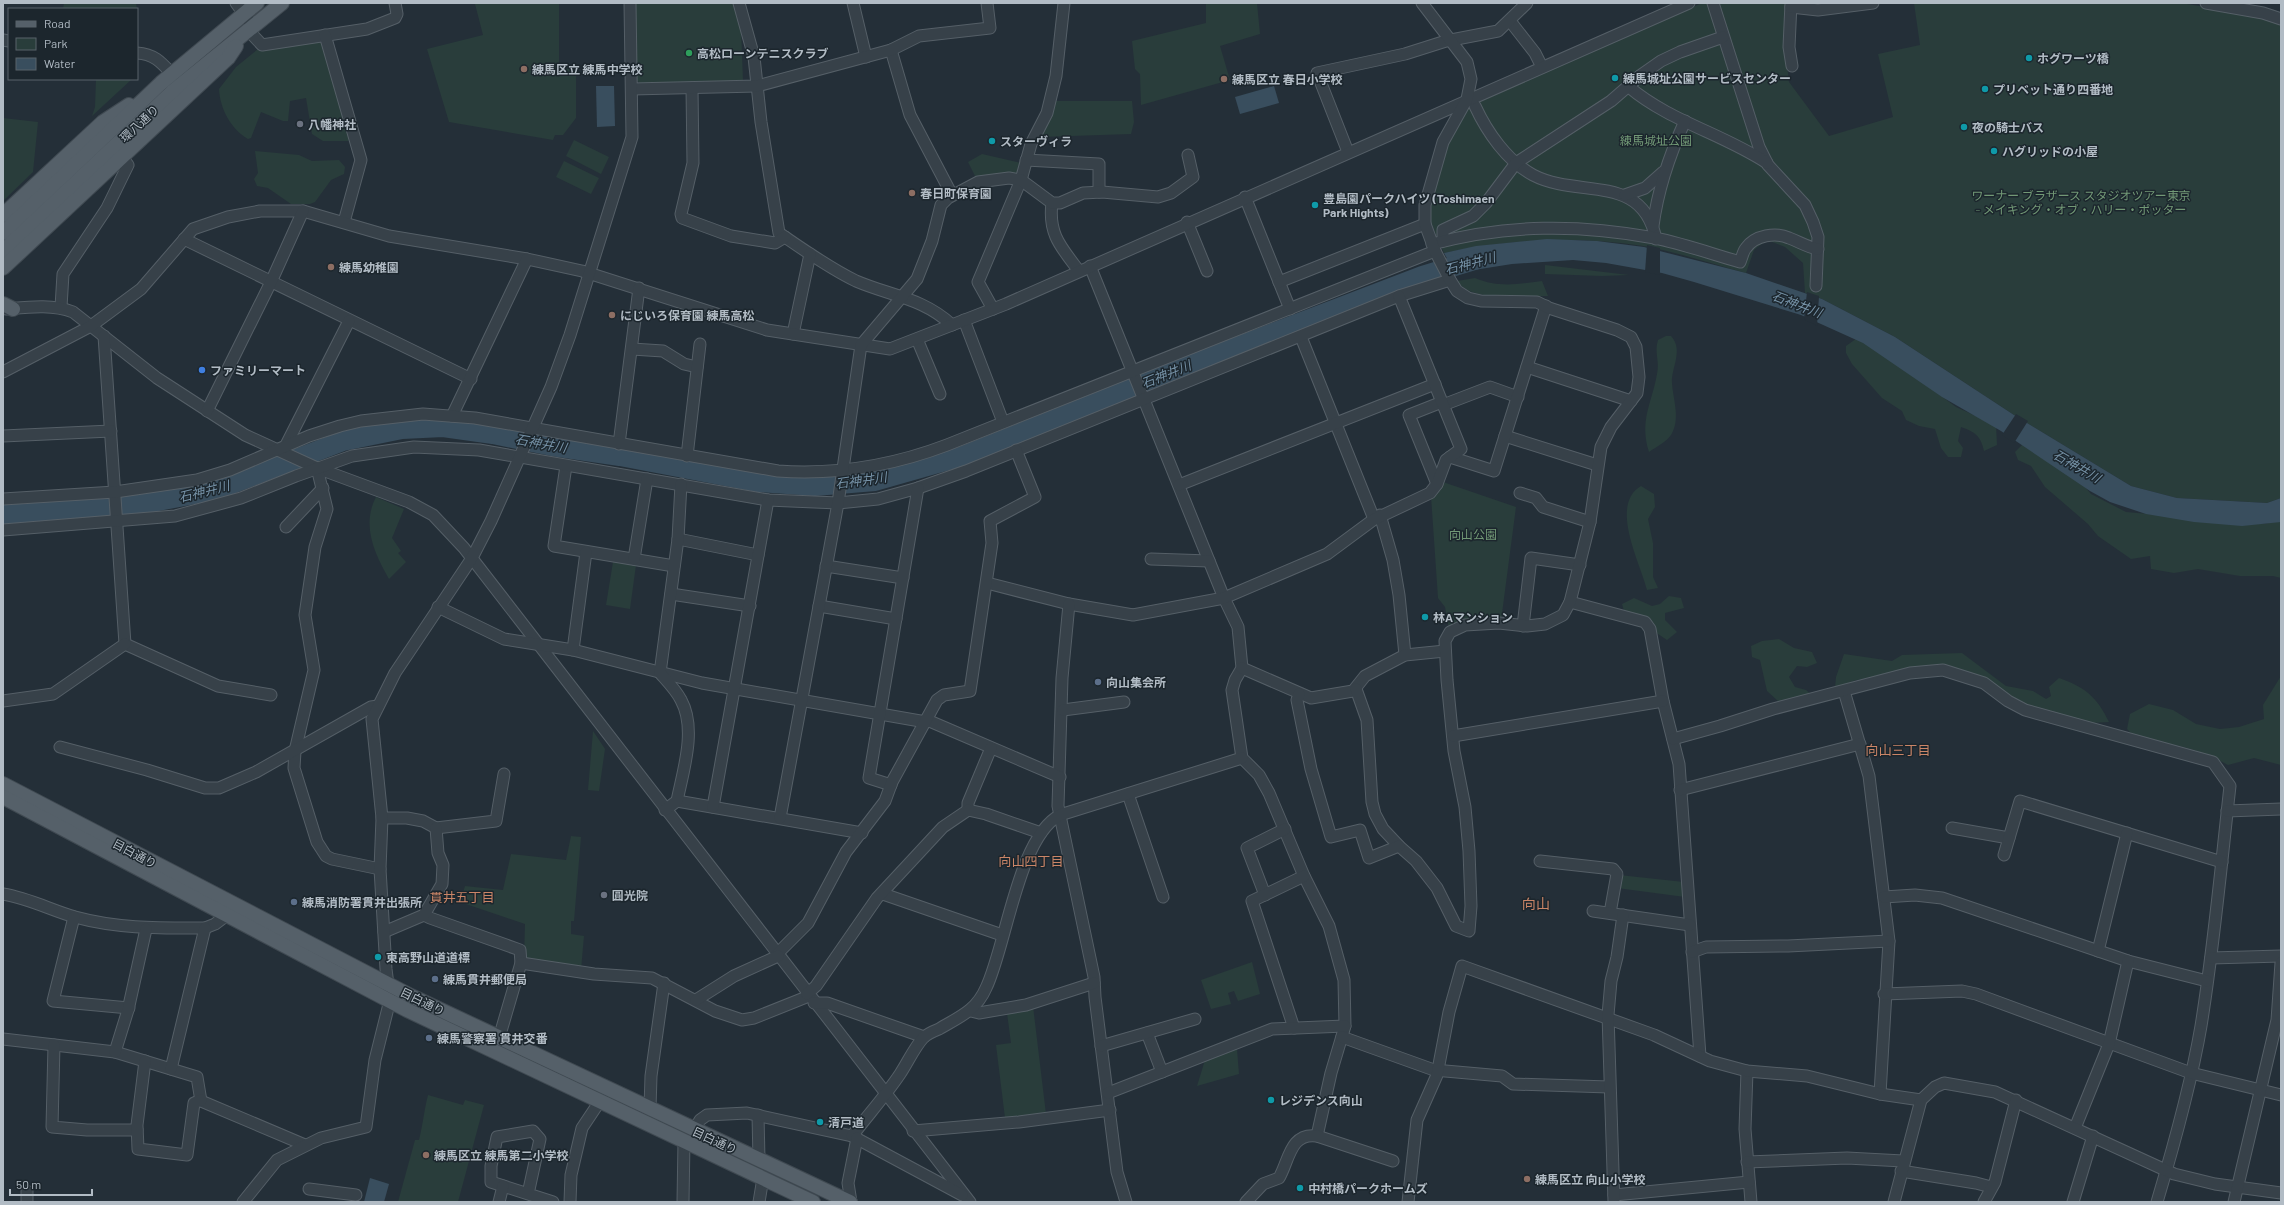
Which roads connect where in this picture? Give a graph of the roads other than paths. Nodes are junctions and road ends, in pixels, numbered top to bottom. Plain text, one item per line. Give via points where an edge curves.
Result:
1 (257, 3) edge
2 (282, 3) edge
3 (395, 3) edge
4 (630, 3) edge
5 (739, 3) edge
6 (853, 3) edge
7 (987, 3) edge
8 (1064, 3) edge
9 (1422, 3) edge
10 (1527, 3) edge
11 (1690, 3) edge
12 (1713, 3) edge
13 (1873, 3) edge
14 (2206, 3) edge
15 (1791, 5) edge
16 (240, 8) edge
17 (2281, 19) edge
18 (1510, 21) junction
19 (250, 28) junction
20 (325, 35) junction
21 (1723, 37) junction
22 (1453, 41) junction
23 (891, 50) junction
24 (138, 53) edge
25 (866, 57) junction
26 (1792, 66) dead end
27 (1542, 67) junction
28 (172, 74) junction
29 (758, 86) junction
30 (1629, 87) junction
31 (166, 88) junction
32 (692, 88) junction
33 (632, 89) junction
34 (1471, 103) junction
35 (1686, 121) junction
36 (1348, 152) junction
37 (1188, 155) dead end
38 (121, 156) junction
39 (1026, 160) junction
40 (1516, 163) junction
41 (1767, 163) junction
42 (1664, 170) junction
43 (1021, 180) junction
44 (1099, 192) junction
45 (952, 195) junction
46 (1625, 195) junction
47 (1245, 197) junction
48 (1052, 203) junction
49 (303, 211) junction
50 (3, 216) edge
51 (344, 222) junction
52 (1188, 222) junction
53 (1425, 224) junction
54 (1653, 226) junction
55 (3, 233) edge
56 (785, 237) junction
57 (184, 239) junction
58 (1656, 239) junction
59 (1437, 245) junction
60 (1818, 249) junction
61 (3, 251) edge
62 (810, 254) junction
63 (527, 259) junction
64 (3, 268) edge
65 (1085, 268) junction
66 (1207, 271) dead end
67 (590, 272) junction
68 (1450, 280) junction
69 (272, 282) junction
70 (1279, 282) junction
71 (1816, 286) dead end
72 (639, 288) junction
73 (901, 296) junction
74 (1399, 296) junction
75 (1546, 306) junction
76 (6, 307) edge
77 (61, 307) junction
78 (993, 309) junction
79 (1290, 309) junction
80 (964, 320) junction
81 (349, 321) junction
82 (952, 325) junction
83 (91, 326) junction
84 (793, 334) junction
85 (104, 336) junction
86 (1301, 337) junction
87 (917, 339) junction
88 (700, 344) dead end
89 (861, 345) junction
90 (632, 349) junction
91 (697, 367) junction
92 (1527, 367) junction
93 (1134, 371) junction
94 (3, 372) edge
95 (471, 379) junction
96 (1435, 384) junction
97 (940, 394) dead end
98 (1518, 397) junction
99 (1144, 401) junction
100 (1631, 401) junction
101 (1442, 403) junction
102 (207, 411) junction
103 (452, 416) junction
104 (1003, 422) junction
105 (1336, 422) junction
106 (532, 429) junction
107 (111, 431) junction
108 (3, 436) edge
109 (1505, 436) junction
110 (619, 444) junction
111 (281, 450) junction
112 (1016, 450) junction
113 (520, 456) junction
114 (687, 456) junction
115 (1450, 457) junction
116 (1597, 465) junction
117 (566, 466) junction
118 (314, 467) junction
119 (842, 472) junction
120 (647, 479) junction
121 (681, 484) junction
122 (1437, 484) junction
123 (1179, 486) junction
124 (323, 488) junction
125 (918, 488) junction
126 (115, 492) junction
127 (1520, 493) dead end
128 (3, 499) edge
129 (768, 500) junction
130 (838, 502) junction
131 (1377, 517) junction
132 (117, 521) junction
133 (1590, 522) junction
134 (286, 527) dead end
135 (3, 530) edge
136 (678, 539) junction
137 (586, 552) junction
138 (758, 555) junction
139 (472, 558) junction
140 (634, 559) junction
141 (1151, 559) dead end
142 (1209, 561) junction
143 (1580, 565) junction
144 (674, 566) junction
145 (826, 566) junction
146 (903, 578) junction
147 (986, 582) junction
148 (671, 594) junction
149 (1224, 598) junction
150 (1570, 602) junction
151 (1069, 604) junction
152 (750, 606) junction
153 (819, 606) junction
154 (438, 607) junction
155 (896, 619) junction
156 (1523, 626) junction
157 (125, 644) junction
158 (538, 644) junction
159 (573, 650) junction
160 (1445, 651) junction
161 (1405, 655) junction
162 (1242, 668) junction
163 (660, 673) junction
164 (734, 688) junction
165 (1356, 689) junction
166 (1844, 691) junction
167 (1299, 694) junction
168 (271, 695) dead end
169 (3, 701) edge
170 (802, 701) junction
171 (1663, 701) junction
172 (1124, 702) dead end
173 (378, 706) junction
174 (1063, 710) junction
175 (880, 714) junction
176 (927, 721) junction
177 (1453, 736) junction
178 (1673, 739) junction
179 (1860, 744) junction
180 (60, 747) dead end
181 (991, 748) junction
182 (295, 751) junction
183 (1242, 758) junction
184 (504, 774) dead end
185 (1060, 777) junction
186 (3, 784) edge
187 (891, 785) junction
188 (1680, 790) junction
189 (1128, 794) junction
190 (3, 797) edge
191 (677, 801) junction
192 (712, 807) junction
193 (2281, 809) edge
194 (666, 810) junction
195 (968, 810) junction
196 (2227, 811) junction
197 (1060, 815) junction
198 (382, 818) junction
199 (780, 818) junction
200 (436, 828) junction
201 (1952, 828) dead end
202 (1285, 829) junction
203 (862, 833) junction
204 (1041, 833) junction
205 (2127, 833) junction
206 (2009, 838) junction
207 (1399, 846) junction
208 (2004, 855) dead end
209 (1540, 861) dead end
210 (2222, 862) junction
211 (380, 869) junction
212 (1304, 876) junction
213 (3, 894) edge
214 (883, 894) junction
215 (1265, 895) junction
216 (1163, 897) dead end
217 (1884, 897) junction
218 (1593, 911) dead end
219 (1610, 914) junction
220 (227, 915) junction
221 (424, 915) junction
222 (1624, 915) junction
223 (74, 917) junction
224 (1690, 925) junction
225 (146, 928) junction
226 (205, 928) junction
227 (384, 932) junction
228 (1002, 935) junction
229 (1889, 941) junction
230 (2098, 951) junction
231 (1692, 952) junction
232 (778, 955) junction
233 (2281, 956) edge
234 (2211, 958) junction
235 (2128, 961) junction
236 (521, 963) junction
237 (2281, 963) edge
238 (2207, 980) junction
239 (664, 983) junction
240 (1094, 983) junction
241 (388, 984) junction
242 (1884, 994) junction
243 (810, 998) junction
244 (390, 1000) junction
245 (696, 1000) junction
246 (129, 1008) junction
247 (971, 1011) junction
248 (1195, 1019) dead end
249 (1608, 1019) junction
250 (1294, 1028) junction
251 (1344, 1031) junction
252 (1147, 1033) junction
253 (924, 1037) junction
254 (499, 1038) junction
255 (3, 1040) edge
256 (2109, 1044) junction
257 (54, 1045) junction
258 (1101, 1046) junction
259 (115, 1052) junction
260 (1700, 1056) junction
261 (145, 1061) junction
262 (171, 1069) junction
263 (1438, 1070) junction
264 (1162, 1072) junction
265 (1747, 1072) junction
266 (2191, 1073) junction
267 (1609, 1087) junction
268 (2260, 1090) junction
269 (884, 1093) junction
270 (1108, 1093) junction
271 (1880, 1094) junction
272 (2281, 1095) edge
273 (201, 1100) junction
274 (1922, 1100) junction
275 (2016, 1100) junction
276 (600, 1101) junction
277 (650, 1108) junction
278 (1110, 1110) junction
279 (758, 1115) junction
280 (2075, 1128) junction
281 (137, 1130) junction
282 (694, 1130) junction
283 (913, 1131) junction
284 (1317, 1136) junction
285 (2093, 1136) junction
286 (855, 1137) junction
287 (684, 1141) junction
288 (304, 1145) junction
289 (758, 1160) junction
290 (1393, 1161) dead end
291 (1747, 1162) junction
292 (1902, 1166) junction
293 (2166, 1171) junction
294 (762, 1178) junction
295 (1749, 1182) junction
296 (503, 1186) junction
297 (1991, 1187) junction
298 (2238, 1187) junction
299 (308, 1189) dead end
300 (2281, 1193) edge
301 (528, 1194) junction
302 (356, 1195) dead end
303 (1614, 1199) edge
304 (968, 1200) edge
305 (243, 1202) edge
306 (499, 1202) edge
307 (552, 1202) edge
308 (570, 1202) edge
309 (683, 1202) edge
310 (759, 1202) edge
311 (813, 1202) edge
312 (851, 1202) edge
313 (1126, 1202) edge
314 (1246, 1202) edge
315 (1408, 1202) edge
316 (1751, 1202) edge
317 (1894, 1202) edge
318 (1984, 1202) edge
319 (2073, 1202) edge
320 (2157, 1202) edge
321 (2234, 1202) edge

1 - 16 main road, 環八通り
2 - 19 main road, 環八通り
3 - 20 street via 395,18 367,29
4 - 33 street
5 - 29 street via 754,56
6 - 25 street
7 - 23 street via 990,28 919,36
8 - 39 street via 1056,76 1047,113
9 - 22 street
10 - 18 street
11 - 27 street
12 - 21 street
13 - 15 street via 1818,10
14 - 17 street via 2263,13
15 - 26 street via 1789,47
16 - 19 street
16 - 28 main road, 環八通り
18 - 22 street via 1498,31
18 - 27 street via 1535,53
19 - 20 street via 262,45
19 - 31 main road, 環八通り
19 - 38 main road via 228,58
20 - 51 street via 361,160
21 - 30 street via 1661,61
21 - 41 street via 1751,126
22 - 34 street via 1467,62 1471,79
22 - 36 street via 1317,73
23 - 25 street
23 - 45 street via 910,115
24 - 28 street via 149,54 156,58
25 - 29 street
27 - 34 street
28 - 31 main road, 環八通り
29 - 32 street
29 - 56 street via 761,122 779,233
30 - 35 street via 1655,106
30 - 40 street
31 - 50 main road via 103,122
31 - 55 main road, 環八通り
31 - 61 main road, 環八通り
32 - 33 street
32 - 56 street via 693,163 682,218 731,236 774,243
33 - 67 street via 632,137
34 - 36 street
34 - 40 street via 1484,125
34 - 53 street via 1443,142 1425,205
35 - 41 street
35 - 42 street
36 - 47 street
37 - 44 street via 1192,177 1172,193 1147,198
38 - 64 main road
38 - 77 street via 128,165 107,208 63,274
39 - 43 street
39 - 44 street via 1099,164
40 - 46 street via 1534,175 1552,181
40 - 59 street via 1486,203 1473,216 1443,230
41 - 60 street via 1805,205 1818,237
42 - 46 street via 1645,188
42 - 54 street
43 - 45 street via 1009,178 978,182
43 - 48 street
43 - 78 street via 978,282
44 - 48 street via 1083,193 1060,203
45 - 73 street via 941,205 924,265 917,279
46 - 54 street via 1638,202
47 - 52 street
47 - 70 street
48 - 65 street via 1050,218 1053,232 1061,247
49 - 51 street
49 - 57 street via 260,211 228,216 193,229
49 - 69 street
51 - 63 street via 389,236
52 - 65 street
52 - 66 street
53 - 59 street
53 - 70 street
54 - 58 street
56 - 62 street
57 - 69 street
57 - 83 street via 141,289
58 - 59 street via 1586,229 1503,229 1468,235
58 - 60 street via 1740,262 1746,248 1756,239 1767,236 1778,235 1808,248
59 - 68 street
59 - 79 street
60 - 71 street
62 - 73 street via 858,282
62 - 84 street
63 - 67 street
63 - 95 street
65 - 78 street
65 - 93 street
67 - 72 street
67 - 106 street via 551,387
68 - 74 street
68 - 75 street via 1457,291 1468,298 1481,301 1538,302
69 - 81 street
69 - 102 street
70 - 79 street
72 - 84 street via 767,330
72 - 90 street
73 - 82 street via 929,308
73 - 89 street
74 - 86 street
74 - 96 street
75 - 92 street
75 - 100 street via 1617,330 1631,338 1636,347 1639,377 1637,393
76 - 77 street
77 - 83 street via 74,312
78 - 80 street
79 - 93 street
80 - 82 street
80 - 104 street
81 - 95 street
81 - 111 street
82 - 87 street
83 - 85 street
83 - 94 street
84 - 89 street
85 - 102 street via 157,378
85 - 107 street
86 - 99 street
86 - 105 street
87 - 89 street via 890,349
87 - 97 street
88 - 91 street
89 - 119 street
90 - 91 street via 663,351 684,364
90 - 110 street
91 - 114 street
92 - 98 street
92 - 100 street
93 - 99 street
93 - 104 street
95 - 103 street
96 - 101 street
96 - 105 street
98 - 101 street via 1490,388
98 - 109 street
99 - 112 street
99 - 123 street
100 - 116 street via 1605,437
101 - 115 street via 1461,449
101 - 122 street via 1409,415
102 - 111 street
103 - 106 street
103 - 111 street via 422,414 361,420 309,436
104 - 119 street via 921,455
105 - 123 street
105 - 131 street
106 - 110 street
106 - 113 street
107 - 108 street
107 - 126 street
109 - 115 street via 1494,471
109 - 116 street
110 - 114 street
111 - 118 street
111 - 126 street via 197,480
112 - 125 street
112 - 147 street via 1035,497 990,521 992,542
113 - 117 street
113 - 118 street via 480,450 414,447 352,456
113 - 139 street
114 - 119 street via 778,471
115 - 122 street via 1446,460
116 - 133 street
117 - 120 street
117 - 137 street via 554,546
118 - 124 street
118 - 132 street via 215,507 175,516
118 - 139 street via 398,497 421,508 444,525
119 - 130 street
120 - 121 street
120 - 140 street
121 - 129 street
121 - 136 street
122 - 131 street via 1430,493
123 - 142 street
124 - 134 street
124 - 182 street via 327,509 315,547 305,615 314,670
125 - 130 street via 878,499
125 - 146 street
126 - 128 street
126 - 132 street
127 - 133 street via 1536,498 1543,507
129 - 130 street
129 - 138 street
130 - 145 street
131 - 149 street via 1327,554
131 - 161 street via 1395,574
132 - 135 street
132 - 157 street
133 - 143 street
136 - 138 street
136 - 144 street
137 - 140 street
137 - 159 street
138 - 152 street
139 - 154 street
139 - 158 street
140 - 144 street
141 - 142 street
142 - 149 street
143 - 150 street
143 - 156 street via 1531,558
144 - 148 street
145 - 146 street
145 - 153 street
146 - 155 street
147 - 151 street
147 - 176 street via 970,691 944,696 937,700
148 - 152 street
148 - 163 street
149 - 151 street via 1134,615
149 - 162 street via 1238,627
150 - 156 street via 1563,615 1556,620
150 - 171 street via 1645,622 1650,629
151 - 174 street via 1062,678
152 - 164 street
153 - 155 street
153 - 170 street
154 - 158 street via 504,639
154 - 173 street via 395,673
155 - 175 street
156 - 160 street via 1499,623 1465,625 1450,632
157 - 168 street via 218,686
157 - 169 street via 53,694
158 - 159 street
158 - 194 street
159 - 163 street
160 - 161 street
160 - 177 street
161 - 165 street via 1365,676
162 - 167 street
162 - 183 street via 1232,690
163 - 164 street
163 - 191 street via 682,700 687,719 688,738
164 - 170 street
164 - 192 street
165 - 167 street via 1316,698
165 - 207 street via 1367,720 1375,814 1383,829
166 - 178 street
166 - 179 street
166 - 196 street via 1910,673 1943,670 1984,684 2025,710 2213,762 2230,786
167 - 207 street via 1297,700 1311,769 1331,837 1360,830 1369,858
170 - 175 street
170 - 199 street
171 - 177 street
171 - 178 street
172 - 174 street
173 - 182 street via 371,707
173 - 198 street via 371,723
174 - 185 street
175 - 176 street
175 - 187 street via 869,778
176 - 181 street
176 - 187 street
177 - 207 street via 1465,806 1469,851 1469,931 1456,926 1437,888 1416,861
178 - 188 street via 1679,764
179 - 188 street
179 - 217 street via 1869,776
180 - 182 street via 205,788 225,785
181 - 185 street
181 - 195 street via 968,803
182 - 211 street via 294,768 310,824 322,851 332,860
183 - 189 street
183 - 202 street via 1260,775
184 - 200 street via 496,820
185 - 197 street
186 - 241 main road, 目白通り
187 - 203 street via 885,801
188 - 224 street
189 - 197 street
189 - 216 street
190 - 220 main road, 目白通り
191 - 192 street
191 - 194 street
192 - 199 street
193 - 196 street
194 - 232 street
195 - 204 street
195 - 214 street via 943,827
196 - 210 street
197 - 204 street via 1050,821
197 - 240 street
198 - 200 street via 407,818 423,821
198 - 211 street
199 - 203 street
200 - 221 street via 444,879
201 - 206 street
202 - 212 street
202 - 215 street via 1247,848
203 - 232 street via 846,852 808,923
204 - 228 street
205 - 206 street via 2020,800
205 - 210 street
205 - 230 street
206 - 208 street
209 - 219 street via 1613,869 1617,874
210 - 234 street
211 - 227 street
212 - 215 street
212 - 251 street via 1329,926 1344,980
213 - 223 street
214 - 228 street
214 - 243 street via 877,898
215 - 250 street via 1252,901
217 - 229 street
217 - 230 street via 1915,895 1942,898
218 - 219 street
219 - 222 street
220 - 226 street
220 - 244 main road, 目白通り
221 - 227 street
221 - 236 street via 520,950
222 - 224 street
222 - 249 street via 1611,981
223 - 225 street via 131,928
223 - 246 street via 52,1001
224 - 231 street
225 - 226 street
225 - 246 street
226 - 262 street
227 - 241 street
228 - 247 street via 986,990
229 - 231 street via 1706,947
229 - 242 street
230 - 235 street
231 - 260 street
232 - 243 street
232 - 245 street via 734,976
233 - 234 street
234 - 238 street
235 - 238 street
235 - 256 street
236 - 239 street via 594,974 652,978
236 - 254 street
237 - 268 street via 2277,1020
238 - 266 street via 2201,1027
239 - 245 street
239 - 277 street via 651,1076
240 - 247 street via 1026,1005 979,1013
240 - 258 street
241 - 244 street
241 - 254 main road, 目白通り
242 - 256 street via 1962,991
242 - 271 street
243 - 245 street via 742,1020 715,1011
243 - 253 street
243 - 269 street
244 - 276 main road, 目白通り
244 - 288 street via 375,1060 366,1128 321,1138
246 - 259 street
247 - 253 street
248 - 252 street
249 - 260 street via 1654,1035
249 - 263 street via 1462,966 1449,1012
249 - 267 street
250 - 251 street
250 - 264 street via 1272,1029
251 - 263 street via 1408,1061
251 - 284 street via 1331,1073
252 - 258 street
252 - 264 street
253 - 269 street
254 - 277 main road, 目白通り
255 - 257 street
256 - 266 street
256 - 280 street
257 - 259 street
257 - 281 street via 52,1127
258 - 270 street
259 - 261 street
260 - 265 street
261 - 262 street
261 - 281 street
262 - 273 street via 198,1077
263 - 267 street via 1502,1076 1513,1084
263 - 315 street via 1417,1120
264 - 270 street
265 - 271 street via 1807,1076
265 - 291 street
266 - 268 street
266 - 293 street
267 - 303 street
268 - 272 street
268 - 298 street
269 - 283 street
269 - 286 street
270 - 278 street
271 - 274 street
273 - 281 street via 194,1103 187,1155 138,1149
273 - 288 street
274 - 275 street via 1944,1083 1995,1092
274 - 292 street
275 - 280 street
275 - 297 street via 1995,1182
276 - 287 main road, 目白通り
276 - 308 street via 582,1128 572,1175
277 - 282 main road, 目白通り
278 - 283 street via 1019,1122
278 - 313 street via 1117,1172
279 - 282 street via 711,1114 700,1120
279 - 286 street
279 - 289 street
280 - 285 street
282 - 289 main road, 目白通り
283 - 304 street
284 - 290 street
284 - 314 street via 1298,1138 1279,1178 1263,1184
285 - 293 street
285 - 319 street
286 - 304 street
286 - 312 street via 848,1183
287 - 294 main road, 目白通り
287 - 309 street
288 - 305 street via 277,1160
289 - 312 main road, 目白通り
291 - 292 street via 1847,1158
291 - 295 street
292 - 297 street
292 - 317 street
293 - 298 street via 2215,1184
293 - 320 street
294 - 310 street
294 - 311 main road, 目白通り
295 - 303 street
295 - 316 street
296 - 301 street
296 - 301 street via 491,1182 491,1166 497,1137 533,1131 540,1139
296 - 306 street
297 - 318 street
298 - 300 street
298 - 321 street
299 - 302 street
301 - 307 street

